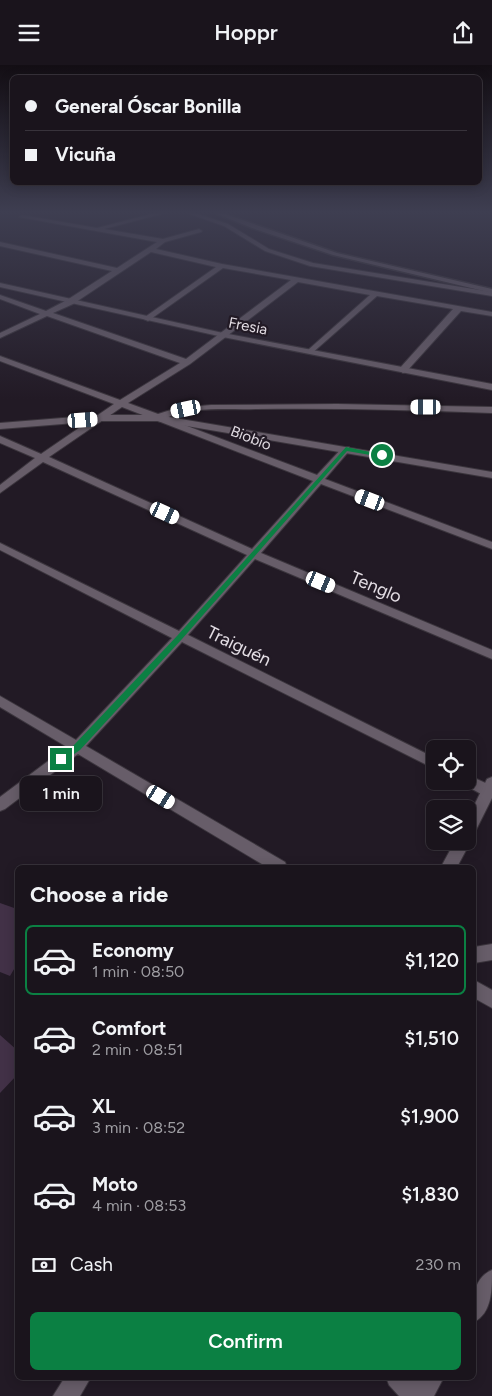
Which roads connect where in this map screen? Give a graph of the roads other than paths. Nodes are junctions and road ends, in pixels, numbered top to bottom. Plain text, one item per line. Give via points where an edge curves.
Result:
1 (112, 275) edge
2 (209, 275) edge
3 (275, 275) edge
4 (377, 275) edge
5 (420, 275) edge
6 (297, 279) junction
7 (0, 285) edge
8 (376, 293) junction
9 (492, 293) edge
10 (0, 297) edge
11 (70, 302) junction
12 (458, 309) junction
13 (48, 314) junction
14 (492, 315) edge
15 (148, 319) junction
16 (223, 335) junction
17 (0, 336) edge
18 (311, 352) junction
19 (0, 358) edge
20 (187, 363) junction
21 (403, 370) junction
22 (492, 387) edge
23 (122, 403) junction
24 (492, 410) edge
25 (100, 418) junction
26 (157, 418) junction
27 (0, 426) edge
28 (0, 439) edge
29 (346, 449) junction
30 (43, 457) junction
31 (492, 475) edge
32 (317, 480) junction
33 (0, 490) edge
34 (0, 546) edge
35 (492, 546) edge
36 (252, 553) junction
37 (180, 637) junction
38 (492, 655) edge
39 (0, 701) edge
40 (77, 747) junction
41 (426, 760) edge
42 (476, 784) edge
43 (491, 789) edge
44 (0, 805) edge
45 (476, 816) edge
46 (458, 850) edge
47 (276, 865) edge
48 (451, 865) edge
49 (492, 952) edge
50 (476, 955) edge
51 (476, 989) edge
52 (492, 1000) edge
53 (492, 1281) edge
54 (476, 1308) edge
55 (78, 1380) edge
56 (400, 1380) edge
57 (431, 1380) edge
58 (65, 1396) edge
59 (415, 1396) edge
60 (421, 1396) edge

1 - 11 street
2 - 15 street
3 - 6 street
4 - 9 street
5 - 9 lane
6 - 8 street
6 - 16 street
7 - 11 street, Fresia
8 - 12 street
8 - 18 street
10 - 13 street
11 - 13 street
11 - 15 street, Fresia
12 - 14 street
12 - 21 street
13 - 17 street
13 - 20 street
15 - 16 street, Fresia
16 - 18 street, Fresia
16 - 20 street
18 - 21 street, Fresia
19 - 23 street, Biobío
20 - 23 street
21 - 22 street, Fresia
23 - 25 street
23 - 26 street, Biobío
24 - 26 street via 294,406 186,409
25 - 26 street
25 - 27 street
25 - 30 street
26 - 29 street
26 - 32 street, Biobío
28 - 30 street, Tenglo
29 - 31 street
29 - 32 street
30 - 33 street
30 - 36 street, Tenglo
32 - 35 street, Biobío
32 - 36 street
34 - 37 street, Traiguén
36 - 37 street
36 - 38 street, Tenglo
37 - 40 street
37 - 41 street, Traiguén
39 - 40 street
40 - 44 street
40 - 47 street
42 - 43 street
43 - 45 street
46 - 48 street
49 - 50 street
51 - 52 street
53 - 54 street
55 - 58 street
56 - 59 street
57 - 60 street

